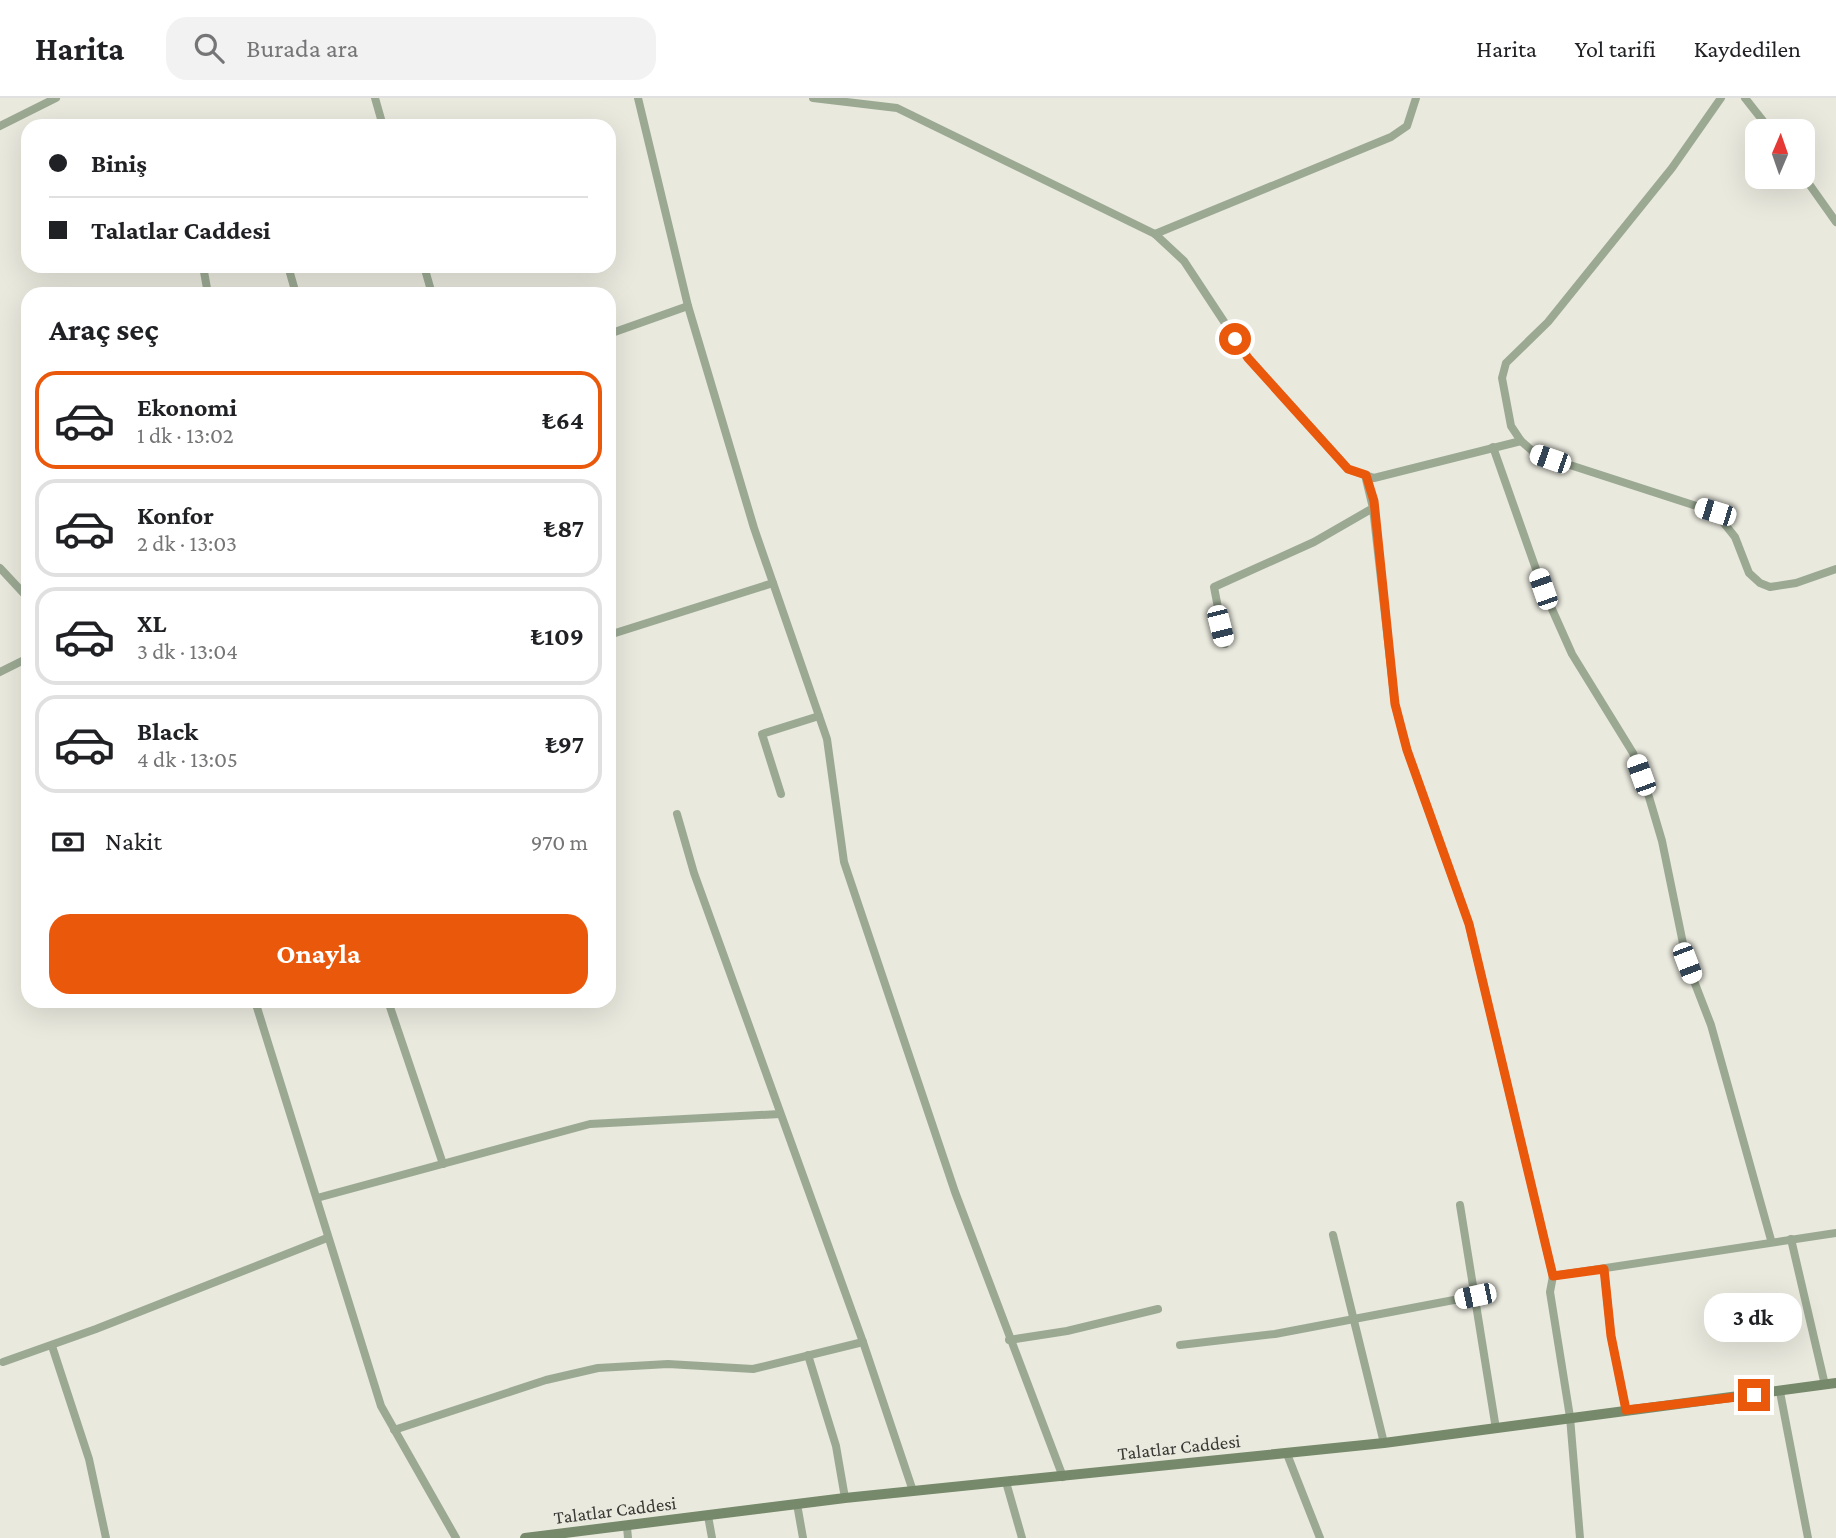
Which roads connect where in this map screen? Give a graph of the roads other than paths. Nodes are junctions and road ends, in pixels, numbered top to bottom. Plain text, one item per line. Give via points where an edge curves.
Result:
1 (56, 98) edge
2 (375, 98) edge
3 (638, 98) edge
4 (813, 98) edge
5 (1416, 98) edge
6 (1721, 98) edge
7 (1745, 98) edge
8 (381, 119) edge
9 (1762, 119) edge
10 (0, 126) edge
11 (1813, 189) edge
12 (1836, 222) edge
13 (1155, 234) junction
14 (688, 306) junction
15 (616, 332) edge
16 (1521, 441) junction
17 (1493, 447) junction
18 (1366, 475) junction
19 (1373, 508) junction
20 (0, 568) edge
21 (1836, 569) edge
22 (773, 583) junction
23 (21, 590) edge
24 (616, 633) edge
25 (1225, 644) dead end
26 (21, 662) edge
27 (0, 672) edge
28 (819, 716) junction
29 (781, 794) dead end
30 (677, 814) dead end
31 (257, 1008) edge
32 (390, 1008) edge
33 (780, 1114) junction
34 (443, 1164) junction
35 (317, 1198) junction
36 (1460, 1205) dead end
37 (1836, 1233) edge
38 (1333, 1235) dead end
39 (327, 1238) junction
40 (1791, 1239) junction
41 (1771, 1240) junction
42 (1604, 1269) junction
43 (1553, 1276) junction
44 (1475, 1296) junction
45 (1158, 1309) dead end
46 (1354, 1320) junction
47 (1009, 1340) junction
48 (863, 1342) junction
49 (1180, 1345) dead end
50 (52, 1346) junction
51 (808, 1354) junction
52 (3, 1362) dead end
53 (1830, 1384) edge
54 (1780, 1392) junction
55 (1626, 1410) junction
56 (1570, 1417) junction
57 (1496, 1429) junction
58 (394, 1430) junction
59 (1384, 1443) junction
60 (1287, 1454) junction
61 (1063, 1477) junction
62 (1006, 1482) junction
63 (913, 1491) junction
64 (845, 1498) junction
65 (797, 1504) junction
66 (708, 1516) junction
67 (627, 1532) edge
68 (106, 1538) edge
69 (456, 1538) edge
70 (524, 1538) edge
71 (712, 1538) edge
72 (803, 1538) edge
73 (1022, 1538) edge
74 (1320, 1538) edge
75 (1580, 1538) edge
76 (1808, 1538) edge

1 - 10 street
2 - 8 street
3 - 14 street
4 - 13 street via 897,108
5 - 13 street via 1407,126 1391,137
6 - 16 street via 1672,168 1548,321 1506,363 1502,378 1511,426
7 - 9 street
11 - 12 street
13 - 18 street via 1184,261 1248,358 1348,469
14 - 15 street
14 - 22 street
16 - 17 street
16 - 21 street via 1536,454 1715,512 1735,537 1749,573 1760,583 1770,587 1796,583
17 - 18 street via 1374,478
17 - 41 street via 1562,632 1633,753 1641,775 1662,841 1687,963 1711,1025
18 - 19 street
19 - 25 street via 1314,542 1214,587
19 - 43 street via 1395,704 1469,924
20 - 23 street
22 - 24 street
22 - 28 street
26 - 27 street
28 - 29 street via 762,734
28 - 47 street via 827,738 844,862
30 - 33 street
31 - 35 street
32 - 34 street
33 - 34 street via 590,1124
33 - 48 street
34 - 35 street
35 - 39 street
36 - 44 street
37 - 40 street
38 - 46 street
39 - 50 street
39 - 58 street via 381,1406
40 - 41 street
40 - 53 street
41 - 42 street
42 - 43 street
42 - 55 street
43 - 56 street via 1550,1293
44 - 46 street
44 - 57 street
45 - 47 street
46 - 49 street
46 - 59 street
47 - 61 street
48 - 51 street
48 - 63 street
50 - 52 street
50 - 68 street via 89,1459
51 - 58 street via 753,1369 668,1364 598,1368 546,1380
51 - 64 street via 836,1446
53 - 54 street, Talatlar Caddesi
54 - 55 street, Talatlar Caddesi
54 - 76 street
55 - 56 street, Talatlar Caddesi
56 - 57 street, Talatlar Caddesi
56 - 75 street
57 - 59 street, Talatlar Caddesi
58 - 69 street
59 - 60 street, Talatlar Caddesi
60 - 61 street, Talatlar Caddesi
60 - 74 street
61 - 62 street, Talatlar Caddesi
62 - 63 street, Talatlar Caddesi
62 - 73 street
63 - 64 street, Talatlar Caddesi
64 - 65 street, Talatlar Caddesi
65 - 66 street, Talatlar Caddesi
65 - 72 street
66 - 67 street, Talatlar Caddesi
66 - 71 street
67 - 70 street, Talatlar Caddesi

